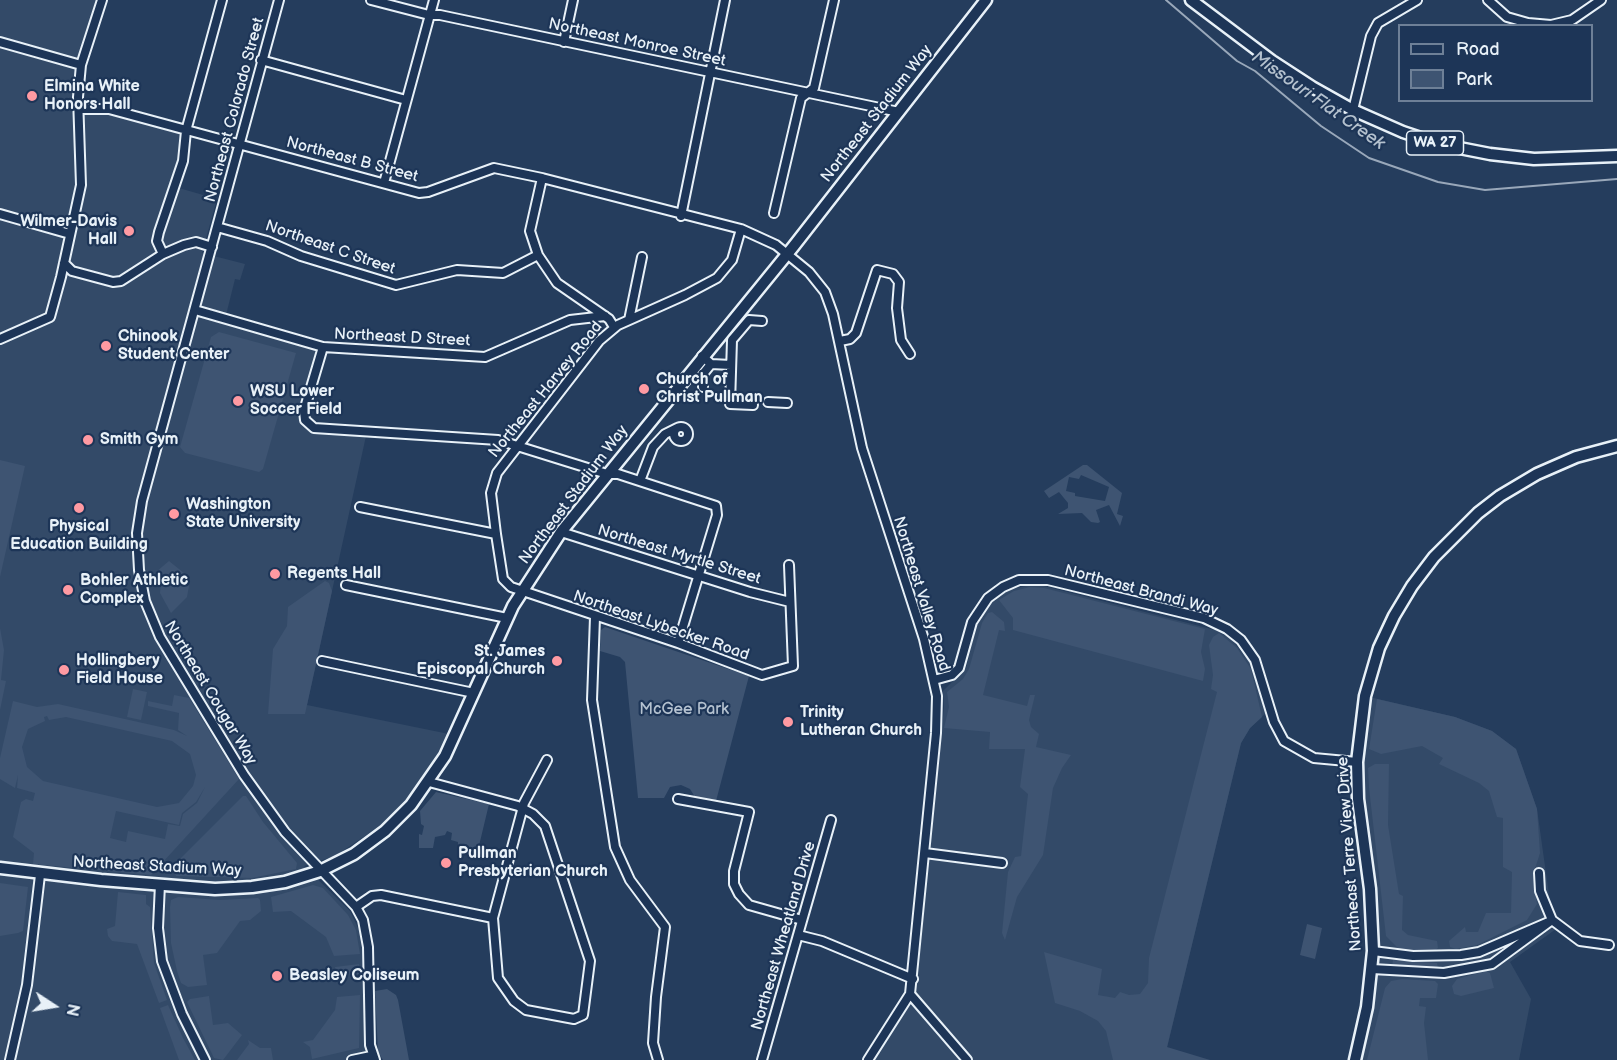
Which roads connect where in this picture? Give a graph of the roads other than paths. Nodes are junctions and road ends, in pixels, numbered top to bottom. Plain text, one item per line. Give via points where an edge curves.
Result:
1 (102, 0) edge
2 (222, 0) edge
3 (279, 0) edge
4 (371, 0) edge
5 (434, 0) edge
6 (573, 0) edge
7 (725, 0) edge
8 (834, 0) edge
9 (986, 0) edge
10 (1191, 0) edge
11 (1417, 0) edge
12 (1488, 0) edge
13 (1601, 0) edge
14 (429, 15) junction
15 (1540, 24) edge
16 (1555, 24) edge
17 (0, 42) edge
18 (564, 42) junction
19 (261, 60) junction
20 (81, 65) junction
21 (710, 72) junction
22 (808, 93) junction
23 (406, 100) junction
24 (78, 109) junction
25 (1353, 110) junction
26 (898, 112) junction
27 (186, 131) junction
28 (240, 144) junction
29 (1617, 156) edge
30 (542, 178) junction
31 (384, 183) junction
32 (774, 213) dead end
33 (0, 214) edge
34 (681, 216) junction
35 (217, 227) junction
36 (741, 229) junction
37 (70, 234) junction
38 (212, 247) junction
39 (788, 253) junction
40 (163, 254) junction
41 (538, 255) junction
42 (642, 257) dead end
43 (64, 263) junction
44 (195, 310) junction
45 (605, 316) junction
46 (629, 320) junction
47 (762, 321) dead end
48 (614, 327) junction
49 (0, 339) edge
50 (840, 341) junction
51 (323, 347) junction
52 (910, 354) dead end
53 (702, 356) junction
54 (711, 364) junction
55 (731, 365) junction
56 (703, 387) dead end
57 (768, 402) dead end
58 (787, 403) dead end
59 (753, 405) dead end
60 (677, 428) dead end
61 (519, 444) junction
62 (1617, 446) edge
63 (607, 474) junction
64 (640, 481) junction
65 (360, 507) dead end
66 (561, 532) junction
67 (496, 534) junction
68 (789, 565) dead end
69 (699, 575) junction
70 (346, 585) dead end
71 (521, 592) junction
72 (790, 602) junction
73 (595, 617) junction
74 (507, 618) junction
75 (678, 643) junction
76 (322, 661) dead end
77 (934, 680) junction
78 (474, 693) junction
79 (548, 760) dead end
80 (1357, 762) junction
81 (429, 782) junction
82 (678, 799) dead end
83 (523, 808) junction
84 (831, 820) dead end
85 (925, 853) junction
86 (1002, 863) dead end
87 (0, 868) edge
88 (320, 871) junction
89 (1539, 873) dead end
90 (40, 875) junction
91 (160, 884) junction
92 (356, 907) junction
93 (493, 918) junction
94 (802, 920) junction
95 (1552, 920) junction
96 (798, 935) junction
97 (1609, 945) dead end
98 (1487, 948) junction
99 (1373, 951) junction
100 (1444, 956) junction
101 (1492, 964) junction
102 (1372, 969) junction
103 (1444, 973) junction
104 (913, 979) junction
105 (910, 994) junction
106 (373, 1058) edge
107 (10, 1060) edge
108 (205, 1060) edge
109 (352, 1060) edge
110 (658, 1060) edge
111 (762, 1060) edge
112 (868, 1060) edge
113 (967, 1060) edge
114 (1355, 1060) edge

1 - 20 street
2 - 27 street
3 - 19 street, Northeast Colorado Street
4 - 14 street, Northeast Monroe Street
5 - 14 street
6 - 18 street
7 - 21 street
8 - 22 street via 814,88
9 - 26 main road, Northeast Stadium Way
10 - 25 main road, WA 27 via 1272,61
11 - 25 street via 1378,23 1371,36
12 - 15 street via 1507,17
13 - 16 street via 1572,20
14 - 18 street, Northeast Monroe Street
14 - 23 street
17 - 20 street
18 - 21 street, Northeast Monroe Street
19 - 23 street
19 - 28 street, Northeast Colorado Street
20 - 24 street
21 - 22 street, Northeast Monroe Street
21 - 34 street
22 - 26 street, Northeast Monroe Street
22 - 32 street via 801,98
23 - 31 street
24 - 27 street, Northeast B Street via 109,109
24 - 37 street via 81,185
25 - 29 main road, WA 27 via 1438,144 1490,154 1534,159
26 - 39 main road, Northeast Stadium Way
27 - 28 street, Northeast B Street
27 - 40 street via 183,161 157,241
28 - 31 street, Northeast B Street
28 - 35 street, Northeast Colorado Street
30 - 31 street, Northeast B Street via 494,168 428,192
30 - 34 street, Northeast B Street
30 - 41 street via 530,231
33 - 37 street
34 - 36 street, Northeast B Street
35 - 38 street, Northeast Cougar Way
35 - 41 street, Northeast C Street via 396,285 456,270 503,273
36 - 39 street, Northeast B Street
36 - 46 street, Northeast Harvey Road via 732,260 717,278
37 - 43 street
38 - 40 street via 196,242
38 - 44 street, Northeast Cougar Way
39 - 50 street, Northeast Valley Road via 825,292
39 - 53 main road, Northeast Stadium Way
40 - 43 street via 121,281 113,282 72,271
41 - 45 street via 557,283
42 - 46 street
43 - 49 street via 50,317
44 - 51 street, Northeast D Street
44 - 88 street, Northeast Cougar Way via 142,501 137,548 141,585 160,637 244,775 268,812
45 - 48 street
45 - 51 street, Northeast D Street via 570,320 485,357
46 - 48 street, Northeast Harvey Road
47 - 55 street via 750,319 734,336
48 - 61 street, Northeast Harvey Road
50 - 52 street via 856,333 877,270 893,274 899,282 901,340
50 - 77 street, Northeast Valley Road via 862,448
51 - 61 street via 304,411 305,420 314,428
53 - 54 street
53 - 63 main road, Northeast Stadium Way
54 - 55 street
54 - 56 street via 702,375
55 - 59 street via 730,404
57 - 58 street
60 - 64 street via 665,434 651,451
61 - 63 street
61 - 67 street, Northeast Harvey Road via 493,482
62 - 80 main road, Northeast Terre View Drive via 1537,474 1500,496 1434,557 1412,585 1379,648 1363,705
63 - 64 street
63 - 66 main road, Northeast Stadium Way
64 - 69 street via 717,508
65 - 67 street
66 - 69 street, Northeast Myrtle Street
66 - 71 main road, Northeast Stadium Way
67 - 71 street, Northeast Harvey Road via 503,579
68 - 72 street
69 - 72 street, Northeast Myrtle Street
69 - 75 street
70 - 74 street
71 - 73 street, Northeast Lybecker Road
71 - 74 main road, Northeast Stadium Way
72 - 75 street, Northeast Lybecker Road via 793,666 762,675
73 - 75 street, Northeast Lybecker Road
73 - 110 street via 592,700 615,847 630,880 665,927 653,1043
74 - 78 main road, Northeast Stadium Way
76 - 78 street
77 - 80 street, Northeast Brandi Way via 959,669 972,622 988,598 1019,580 1048,580 1204,618 1227,629 1241,640 1255,660 1271,714 1284,741 1314,758
77 - 85 street, Northeast Valley Road via 938,712
78 - 81 main road, Northeast Stadium Way
79 - 83 street
80 - 99 main road, Northeast Terre View Drive
81 - 83 street
81 - 88 main road, Northeast Stadium Way via 385,831 354,854
82 - 94 street via 749,812 734,884 749,905
83 - 93 street
83 - 93 street via 542,821 550,835 590,961 583,1016 574,1019 526,1010 514,1002 498,978
84 - 94 street, Northeast Wheatland Drive
85 - 86 street
85 - 104 street, Northeast Valley Road
87 - 90 main road, Northeast Stadium Way
88 - 91 main road, Northeast Stadium Way via 252,887
88 - 92 street, Northeast Cougar Way
89 - 95 street via 1540,891
90 - 91 main road, Northeast Stadium Way
90 - 107 street via 27,985
91 - 108 street via 158,928 162,961
92 - 93 street via 381,895
92 - 106 street via 365,926 368,946
94 - 96 street, Northeast Wheatland Drive
95 - 97 street via 1580,941
95 - 98 street
95 - 101 street
96 - 104 street
96 - 111 street, Northeast Wheatland Drive
98 - 100 street
98 - 101 street
99 - 100 street
99 - 102 main road, Northeast Terre View Drive
100 - 103 street
101 - 103 street
102 - 103 street
102 - 114 main road, Northeast Terre View Drive
104 - 105 street, Northeast Valley Road
105 - 112 street, Northeast Valley Road
105 - 113 street
106 - 109 street

